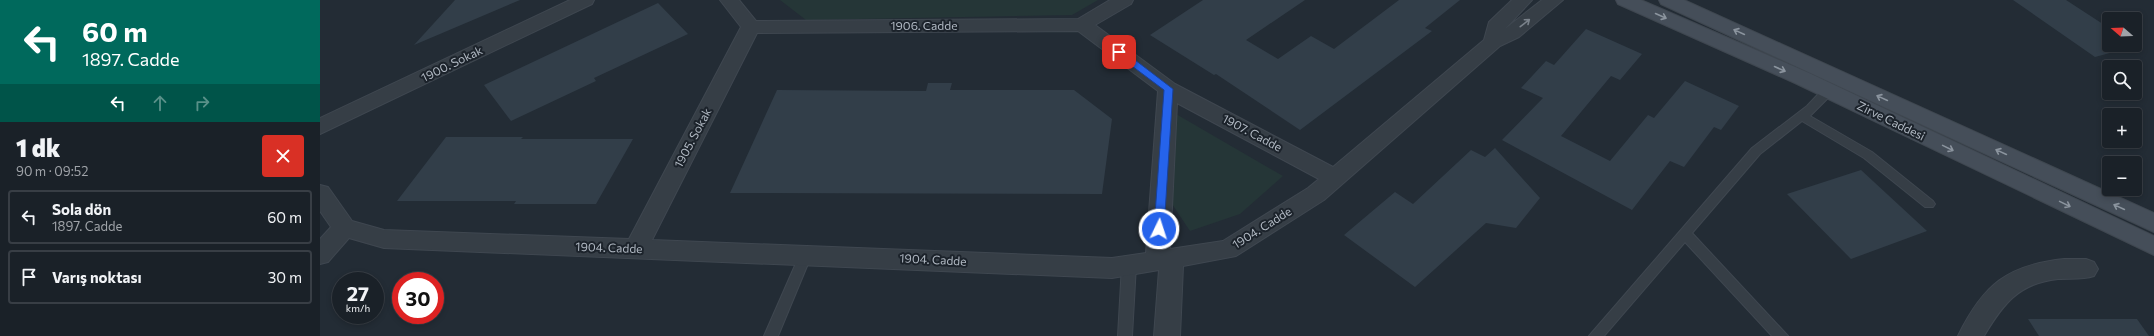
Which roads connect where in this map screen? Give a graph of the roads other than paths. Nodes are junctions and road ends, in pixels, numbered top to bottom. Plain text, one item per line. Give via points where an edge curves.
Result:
1 (585, 0) edge
2 (729, 0) edge
3 (1124, 0) edge
4 (1523, 0) edge
5 (1554, 0) edge
6 (1626, 0) edge
7 (1668, 0) edge
8 (1082, 25) junction
9 (751, 27) junction
10 (1493, 42) junction
11 (1168, 89) junction
12 (1828, 91) junction
13 (1802, 116) junction
14 (320, 127) edge
15 (1335, 178) junction
16 (320, 193) edge
17 (1929, 204) dead end
18 (2154, 223) edge
19 (344, 228) junction
20 (1684, 233) junction
21 (2154, 246) edge
22 (636, 249) junction
23 (806, 254) junction
24 (320, 256) edge
25 (1165, 259) junction
26 (1129, 265) junction
27 (2086, 270) dead end
28 (771, 336) edge
29 (1125, 336) edge
30 (1168, 336) edge
31 (1596, 336) edge
32 (1781, 336) edge
33 (1971, 336) edge

1 - 14 street, 1900. Sokak
2 - 9 street
3 - 8 street
4 - 10 street via 1496,26
10 -> 5 street, 1904. Cadde via 1512,34
6 -> 12 main road, Zirve Caddesi
18 -> 7 main road, Zirve Caddesi
8 - 9 street, 1906. Cadde
8 - 11 street, 1907. Cadde
9 - 22 street, 1905. Sokak
10 - 15 street, 1904. Cadde
11 - 15 street, 1907. Cadde
11 - 25 street
12 - 13 lane
12 -> 21 main road, Zirve Caddesi
13 - 17 lane via 1868,155
13 - 20 lane via 1756,151
15 - 25 street, 1904. Cadde via 1316,194 1228,249
16 - 19 street
19 - 22 street, 1904. Cadde via 384,239
19 - 24 street
20 - 31 lane
20 - 32 lane
22 - 23 street, 1904. Cadde
23 - 26 street, 1904. Cadde via 1112,268
23 - 28 lane
25 - 26 street, 1904. Cadde
25 - 30 street
26 - 29 lane
27 - 33 street via 2039,271 2025,276 2001,292 1986,308

